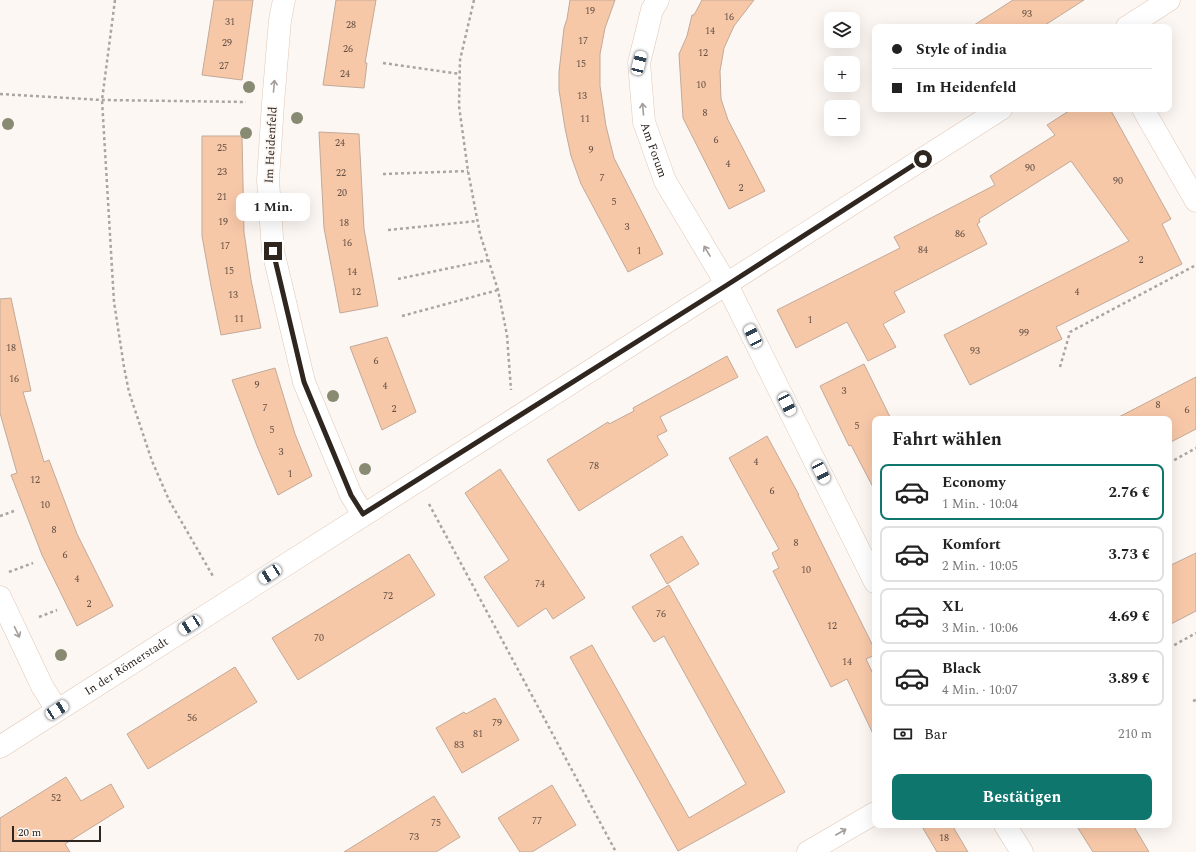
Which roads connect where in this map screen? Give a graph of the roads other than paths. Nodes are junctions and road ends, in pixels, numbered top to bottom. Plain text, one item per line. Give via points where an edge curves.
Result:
1 (284, 0) edge
2 (658, 0) edge
3 (1169, 0) edge
4 (1132, 24) edge
5 (996, 112) edge
6 (1145, 112) edge
7 (1196, 201) edge
8 (727, 285) junction
9 (363, 514) junction
10 (872, 576) edge
11 (0, 597) edge
12 (57, 710) junction
13 (0, 747) edge
14 (872, 815) edge
15 (1007, 828) edge
16 (808, 852) edge
17 (1022, 852) edge

9 -> 1 street, Im Heidenfeld via 351,495 304,382 273,251 268,180 272,103
8 -> 2 street, Am Forum via 665,180 644,122 639,63 652,10
3 - 4 street
5 - 8 street, In der Römerstadt
6 - 7 street
8 - 9 street, In der Römerstadt
8 - 10 street, Am Forum
9 - 12 street, In der Römerstadt
11 -> 12 street via 42,686
12 - 13 street, In der Römerstadt
16 -> 14 street
15 - 17 street

